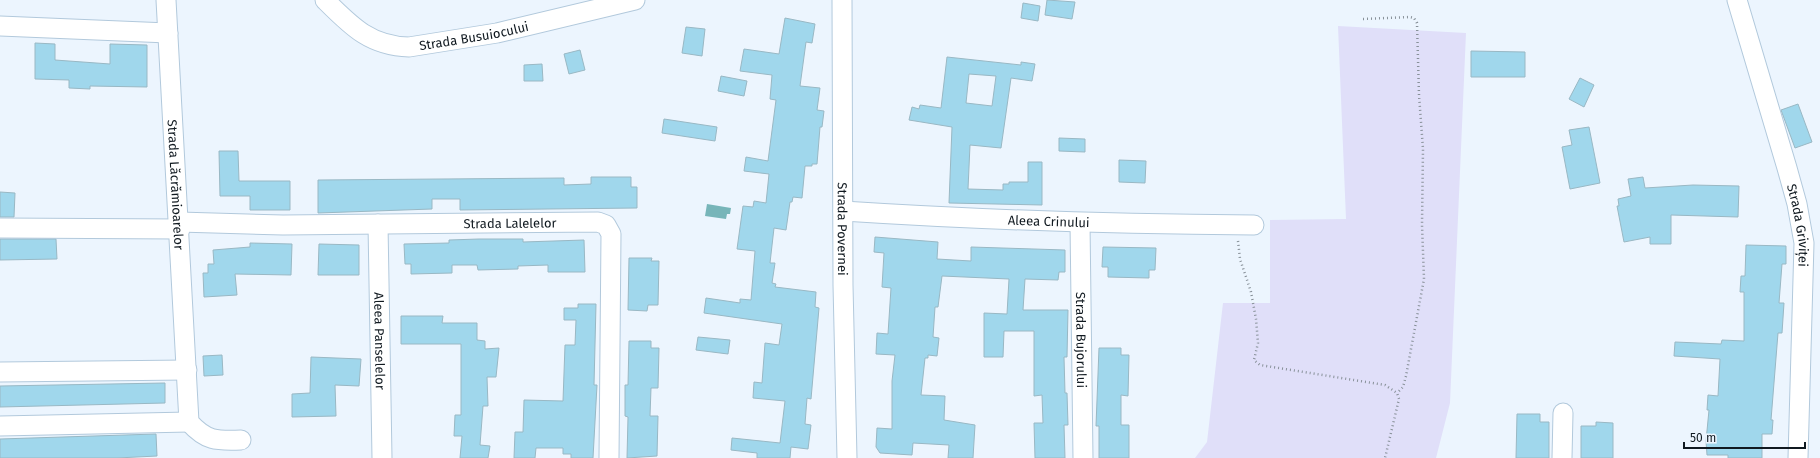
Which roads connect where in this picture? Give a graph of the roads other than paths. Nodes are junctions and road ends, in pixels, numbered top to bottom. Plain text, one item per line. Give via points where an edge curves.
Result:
1 (166, 0) edge
2 (325, 0) edge
3 (635, 0) edge
4 (842, 0) edge
5 (1737, 0) edge
6 (0, 26) edge
7 (168, 33) junction
8 (843, 211) junction
9 (1080, 223) junction
10 (378, 224) junction
11 (1254, 225) dead end
12 (179, 226) junction
13 (0, 228) edge
14 (186, 370) junction
15 (0, 372) edge
16 (1563, 413) dead end
17 (189, 422) junction
18 (0, 426) edge
19 (241, 440) dead end
20 (382, 458) edge
21 (608, 458) edge
22 (847, 458) edge
23 (1083, 458) edge
24 (1562, 458) edge
25 (1798, 458) edge

1 - 7 street, Strada Lăcrămioarelor
2 - 3 street, Strada Busuiocului via 345,20 372,40 396,47 503,32
4 - 8 street, Strada Povernei
5 - 25 street, Strada Griviței via 1793,189 1804,243
6 - 7 street
7 - 12 street, Strada Lăcrămioarelor
8 - 9 street, Aleea Crinului
8 - 22 street, Strada Povernei
9 - 11 street, Aleea Crinului
9 - 23 street, Strada Bujorului
10 - 12 street, Strada Lalelelor
10 - 20 street, Aleea Panselelor
10 - 21 street, Strada Lalelelor via 598,222 606,225 611,234
12 - 13 street, Strada Lalelelor
12 - 14 street, Strada Lăcrămioarelor
14 - 15 street
14 - 17 street, Strada Lăcrămioarelor
16 - 24 street
17 - 18 street
17 - 19 street via 208,438 220,441

